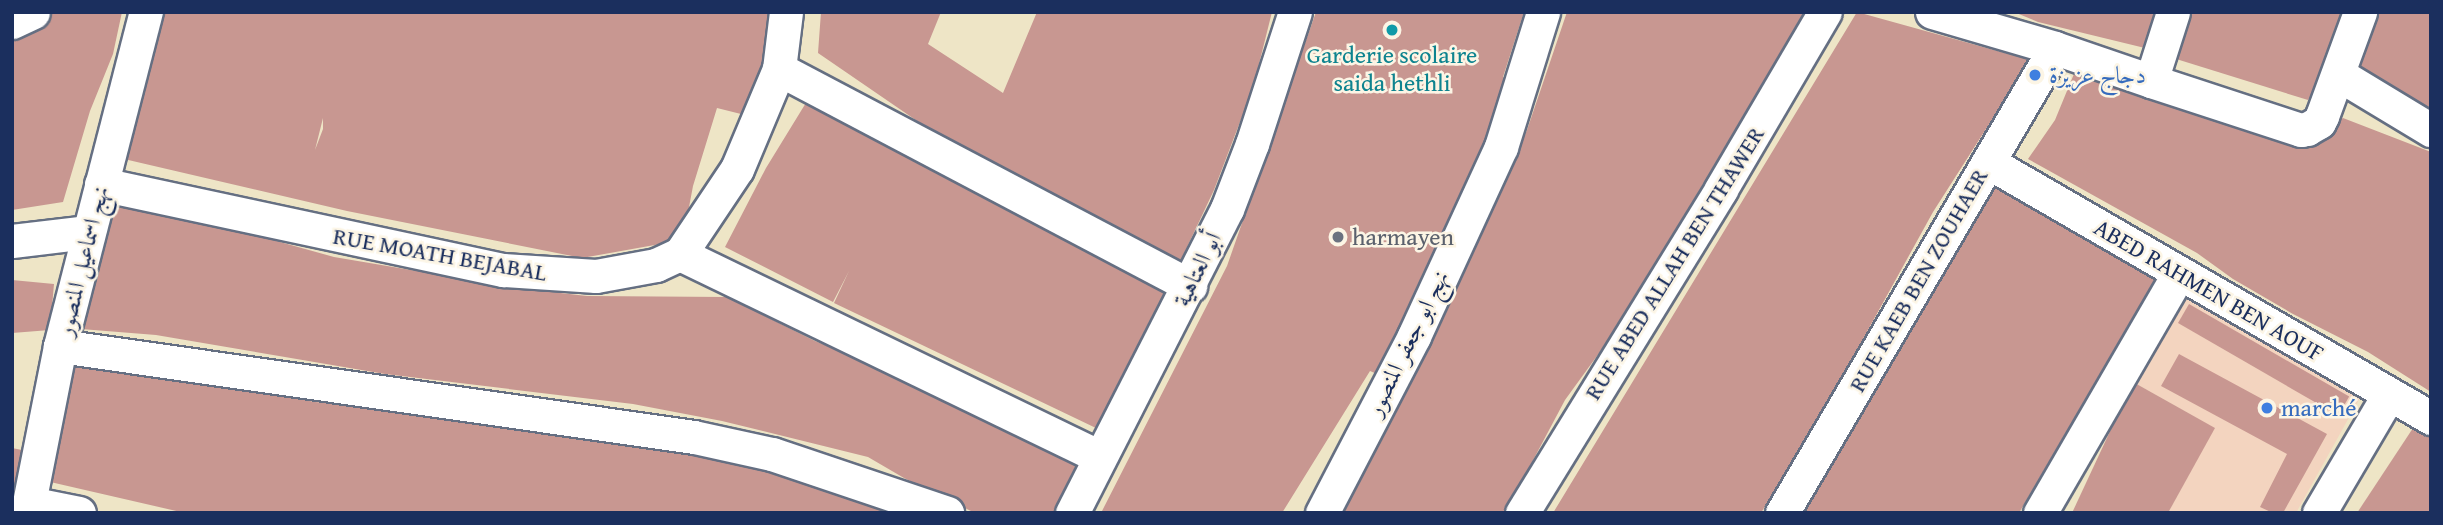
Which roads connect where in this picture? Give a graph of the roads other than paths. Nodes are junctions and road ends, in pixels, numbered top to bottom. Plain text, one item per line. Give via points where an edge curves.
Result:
1 (33, 12) edge
2 (146, 12) edge
3 (786, 12) edge
4 (1295, 12) edge
5 (1543, 12) edge
6 (1825, 12) edge
7 (1932, 12) edge
8 (2173, 12) edge
9 (2360, 12) edge
10 (12, 22) edge
11 (2055, 48) junction
12 (779, 69) junction
13 (2338, 74) junction
14 (2151, 81) junction
15 (2431, 130) edge
16 (1988, 162) junction
17 (102, 184) junction
18 (88, 232) junction
19 (12, 241) edge
20 (680, 254) junction
21 (2179, 273) junction
22 (1190, 286) junction
23 (60, 346) junction
24 (2389, 394) junction
25 (2431, 418) edge
26 (1100, 457) junction
27 (28, 508) edge
28 (79, 513) edge
29 (947, 513) edge
30 (1072, 513) edge
31 (1322, 513) edge
32 (1522, 513) edge
33 (1782, 513) edge
34 (2040, 513) edge
35 (2319, 513) edge

1 - 10 street
2 - 17 street, نهج اسماعيل المنصور
3 - 12 street
4 - 22 street, أبو العتاهية via 1248,155
5 - 31 street, نهج ابو جعفر المنصور via 1501,147 1414,336
6 - 32 street, RUE ABED ALLAH BEN THAWER
7 - 11 street
8 - 14 street
9 - 13 street
11 - 14 street
11 - 16 street, RUE KAEB BEN ZOUHAER
12 - 20 street via 737,169
12 - 22 street
13 - 14 street via 2319,122 2301,130
13 - 15 street
16 - 21 street, ABED RAHMEN BEN AOUF
16 - 33 street, RUE KAEB BEN ZOUHAER
17 - 18 street, نهج اسماعيل المنصور
17 - 20 street, RUE MOATH BEJABAL via 503,270 596,276 656,265
18 - 19 street
18 - 23 street, نهج اسماعيل المنصور
20 - 26 street
21 - 24 street, ABED RAHMEN BEN AOUF
21 - 34 street
22 - 26 street, أبو العتاهية
23 - 27 street, نهج اسماعيل المنصور
23 - 29 street via 694,436 795,461
24 - 25 street, ABED RAHMEN BEN AOUF
24 - 35 street
26 - 30 street, أبو العتاهية
27 - 28 street

